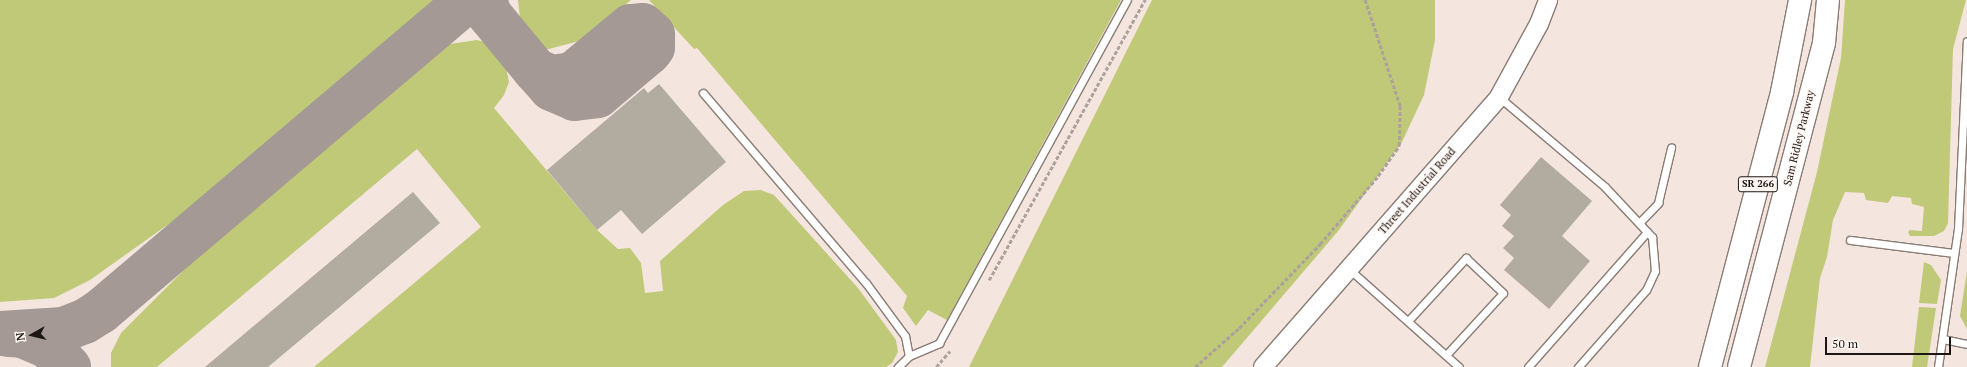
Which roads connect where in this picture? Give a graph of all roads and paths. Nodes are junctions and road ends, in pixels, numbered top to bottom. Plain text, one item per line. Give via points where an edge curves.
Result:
1 (1127, 0) edge
2 (1145, 0) edge
3 (1365, 0) edge
4 (1548, 0) edge
5 (1800, 0) edge
6 (1828, 0) edge
7 (1967, 41) edge
8 (703, 93) dead end
9 (1499, 97) junction
10 (1965, 130) edge
11 (1672, 148) dead end
12 (1639, 223) junction
13 (1647, 232) junction
14 (1850, 240) dead end
15 (1954, 253) junction
16 (1766, 268) junction
17 (1349, 269) junction
18 (986, 285) dead end
19 (1408, 321) junction
20 (1943, 339) junction
21 (1967, 344) edge
22 (951, 348) dead end
23 (1446, 355) junction
24 (909, 356) junction
25 (898, 367) edge
26 (936, 367) edge
27 (1195, 367) edge
28 (1263, 367) edge
29 (1459, 367) edge
30 (1528, 367) edge
31 (1578, 367) edge
32 (1710, 367) edge
33 (1739, 367) edge
34 (1753, 367) edge
35 (1938, 367) edge

1 - 24 lane via 939,343
2 - 18 path
3 - 27 path via 1400,106 1399,146 1378,176 1320,244 1239,328
4 - 9 street, Threet Industrial Road via 1539,24
5 - 32 main road, SR 266 via 1782,92
6 - 16 main road, Sam Ridley Parkway / SR 266 via 1824,43
7 - 10 lane
8 - 24 lane via 866,283 905,336
9 - 12 lane via 1605,187
9 - 17 street, Threet Industrial Road
10 - 15 lane
11 - 12 lane via 1658,203
12 - 13 lane
13 - 30 lane
13 - 31 lane via 1652,238 1655,271 1646,290
14 - 15 lane
15 - 20 lane
16 - 33 main road, Sam Ridley Parkway / SR 266
16 - 34 main road
17 - 19 lane
17 - 28 street, Threet Industrial Road
19 - 23 lane
19 - 23 lane via 1466,258 1503,293
20 - 21 lane
20 - 35 lane
22 - 26 path
23 - 29 lane
24 - 25 lane

